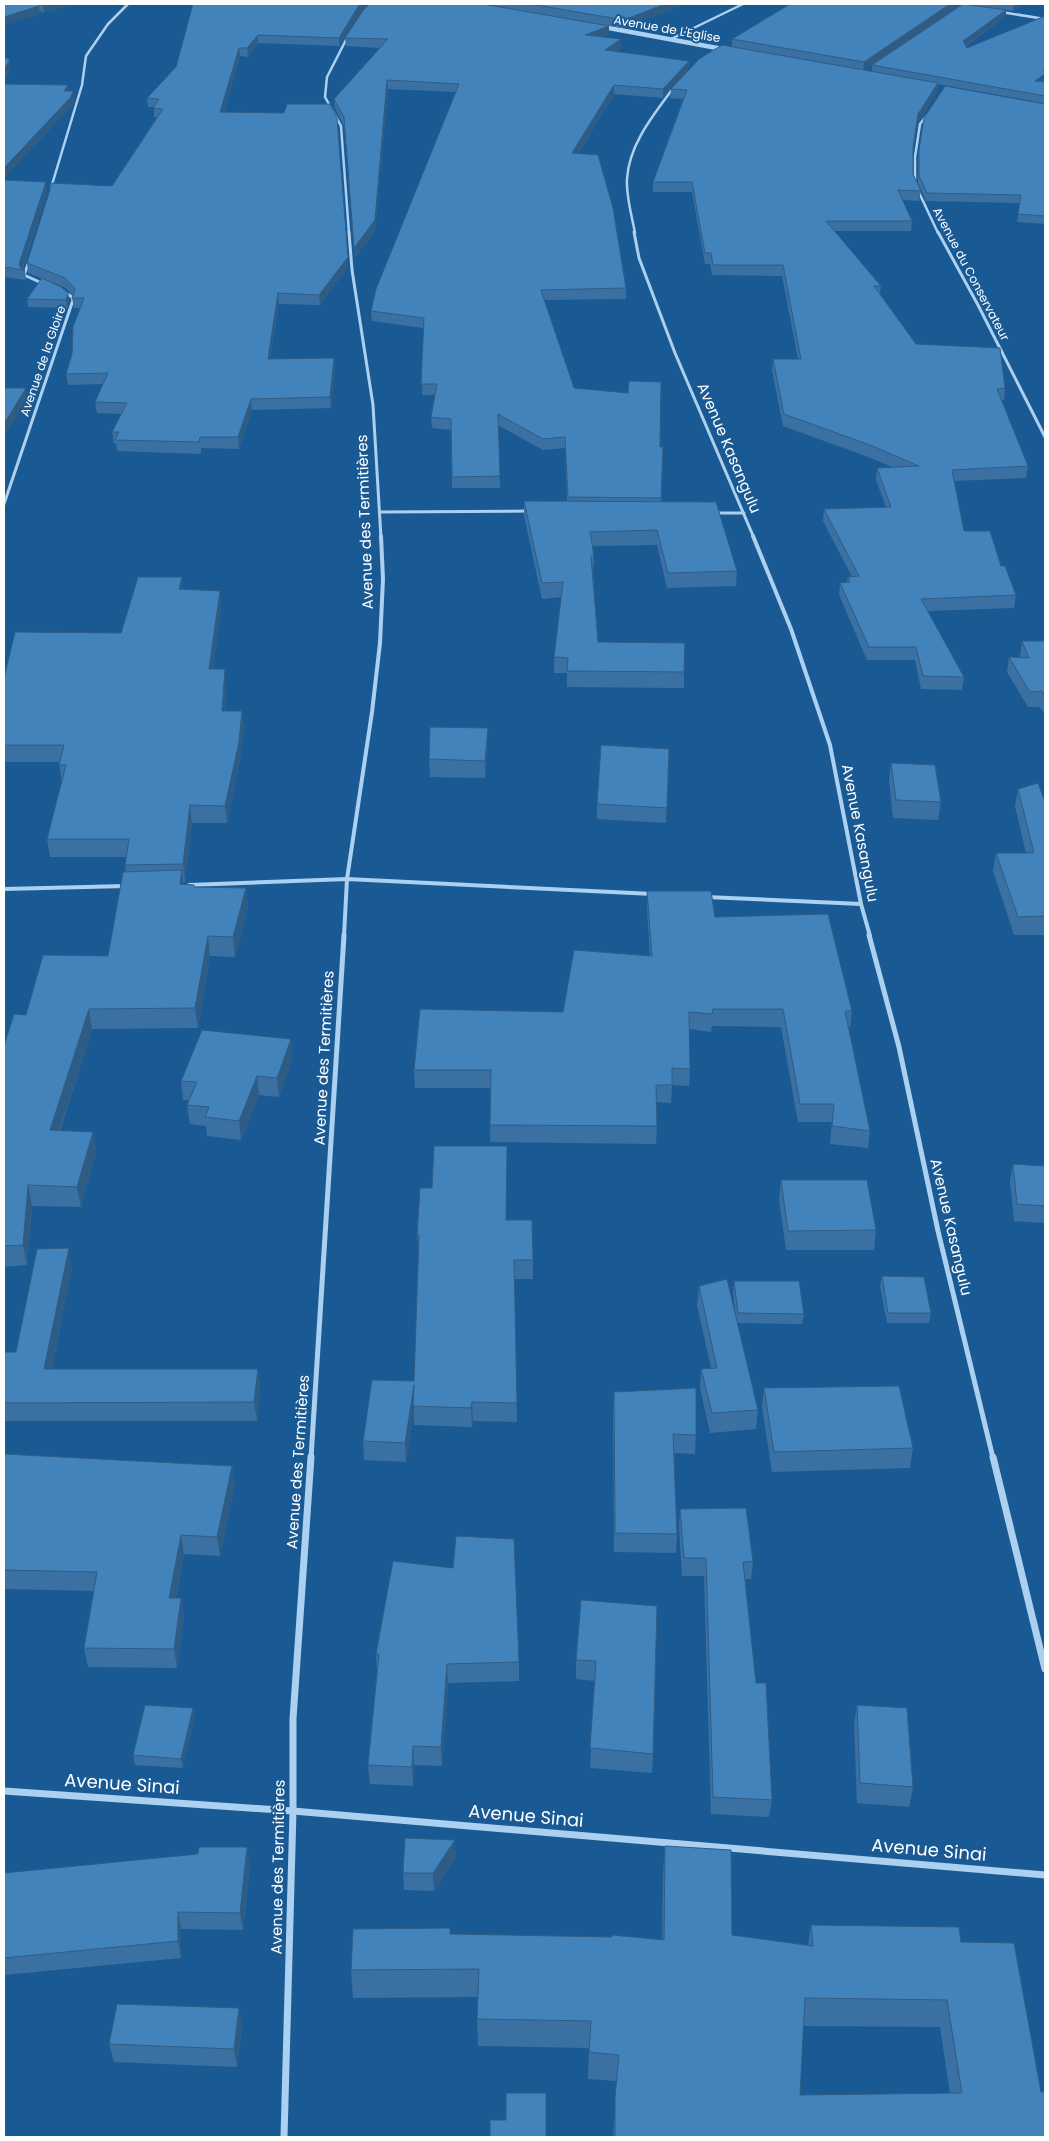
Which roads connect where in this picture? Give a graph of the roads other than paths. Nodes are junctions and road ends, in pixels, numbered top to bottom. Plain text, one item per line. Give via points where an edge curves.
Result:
1 (128, 4) edge
2 (743, 4) edge
3 (993, 11) edge
4 (1045, 19) edge
5 (596, 26) edge
6 (353, 29) edge
7 (671, 39) junction
8 (715, 48) junction
9 (735, 51) edge
10 (708, 54) edge
11 (680, 80) edge
12 (928, 113) edge
13 (49, 196) edge
14 (32, 251) edge
15 (48, 285) edge
16 (58, 288) edge
17 (1045, 437) edge
18 (4, 504) edge
19 (539, 511) edge
20 (381, 512) junction
21 (706, 512) edge
22 (744, 513) junction
23 (347, 879) junction
24 (179, 885) edge
25 (130, 886) edge
26 (4, 889) edge
27 (663, 894) edge
28 (703, 896) edge
29 (861, 904) junction
30 (1045, 1669) edge
31 (4, 1791) edge
32 (293, 1811) junction
33 (1045, 1875) edge
34 (284, 2137) edge

1 - 13 street via 108,24 86,56 82,85
2 - 7 street
3 - 4 street
5 - 7 street, Avenue de L'Eglise
6 - 20 street, Avenue des Termitières via 327,77 325,97 341,126 352,270 373,405
7 - 8 street, Avenue de L'Eglise
8 - 9 street, Avenue de L'Eglise
8 - 10 street
11 - 22 street, Avenue Kasangulu via 652,117 635,147 627,190 643,266 675,353
12 - 17 street, Avenue du Conservateur via 920,124 915,184 947,252 978,305
14 - 15 street, Avenue de la Gloire via 24,275
16 - 18 street, Avenue de la Gloire via 73,300
19 - 20 street
20 - 23 street, Avenue des Termitières via 383,579 380,643
21 - 22 street
22 - 29 street, Avenue Kasangulu via 791,629 830,745
23 - 24 street
23 - 27 street
23 - 32 street, Avenue des Termitières via 293,1719
25 - 26 street
28 - 29 street
29 - 30 street, Avenue Kasangulu via 899,1047 938,1231
31 - 32 street, Avenue Sinai
32 - 33 street, Avenue Sinai
32 - 34 street, Avenue des Termitières

